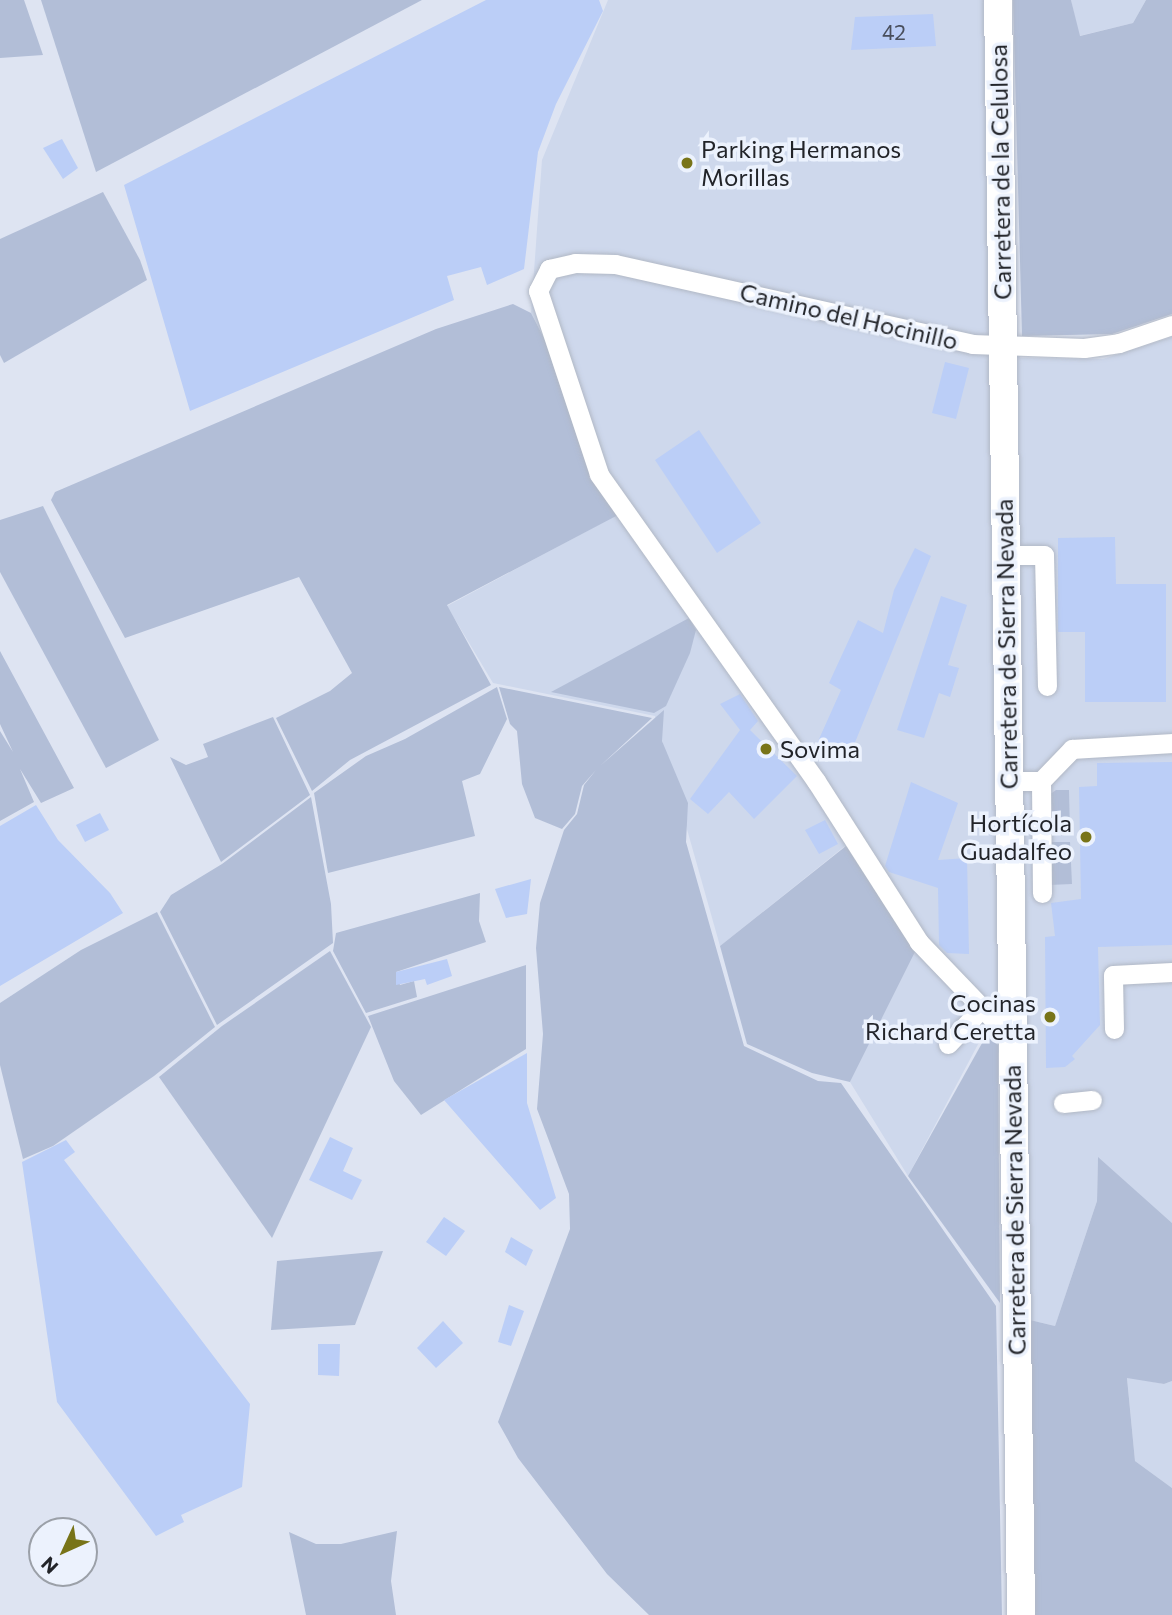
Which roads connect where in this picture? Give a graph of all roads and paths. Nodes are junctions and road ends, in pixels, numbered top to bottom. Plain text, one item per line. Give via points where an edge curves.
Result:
1 (998, 0) edge
2 (1172, 325) edge
3 (1002, 344) junction
4 (1005, 555) junction
5 (1047, 686) dead end
6 (1172, 743) edge
7 (1007, 781) junction
8 (1041, 781) junction
9 (1042, 893) dead end
10 (1172, 972) edge
11 (981, 1009) junction
12 (1114, 1029) dead end
13 (1010, 1037) junction
14 (947, 1045) dead end
15 (1092, 1100) dead end
16 (1063, 1103) dead end
17 (1021, 1615) edge

1 - 3 highway, Carretera de la Celulosa
2 - 3 street, Camino del Hocinillo via 1119,343 1084,348
3 - 4 highway, Carretera de Sierra Nevada
3 - 11 street, Camino del Hocinillo via 972,344 615,264 575,263 549,270 538,291 599,474 816,781 919,942
4 - 5 street via 1044,555
4 - 7 highway, Carretera de Sierra Nevada
6 - 8 street via 1072,749
7 - 8 street
7 - 13 highway, Carretera de Sierra Nevada
8 - 9 street
10 - 12 street via 1113,975
11 - 13 street
11 - 14 street
13 - 17 highway, Carretera de Sierra Nevada
15 - 16 street

